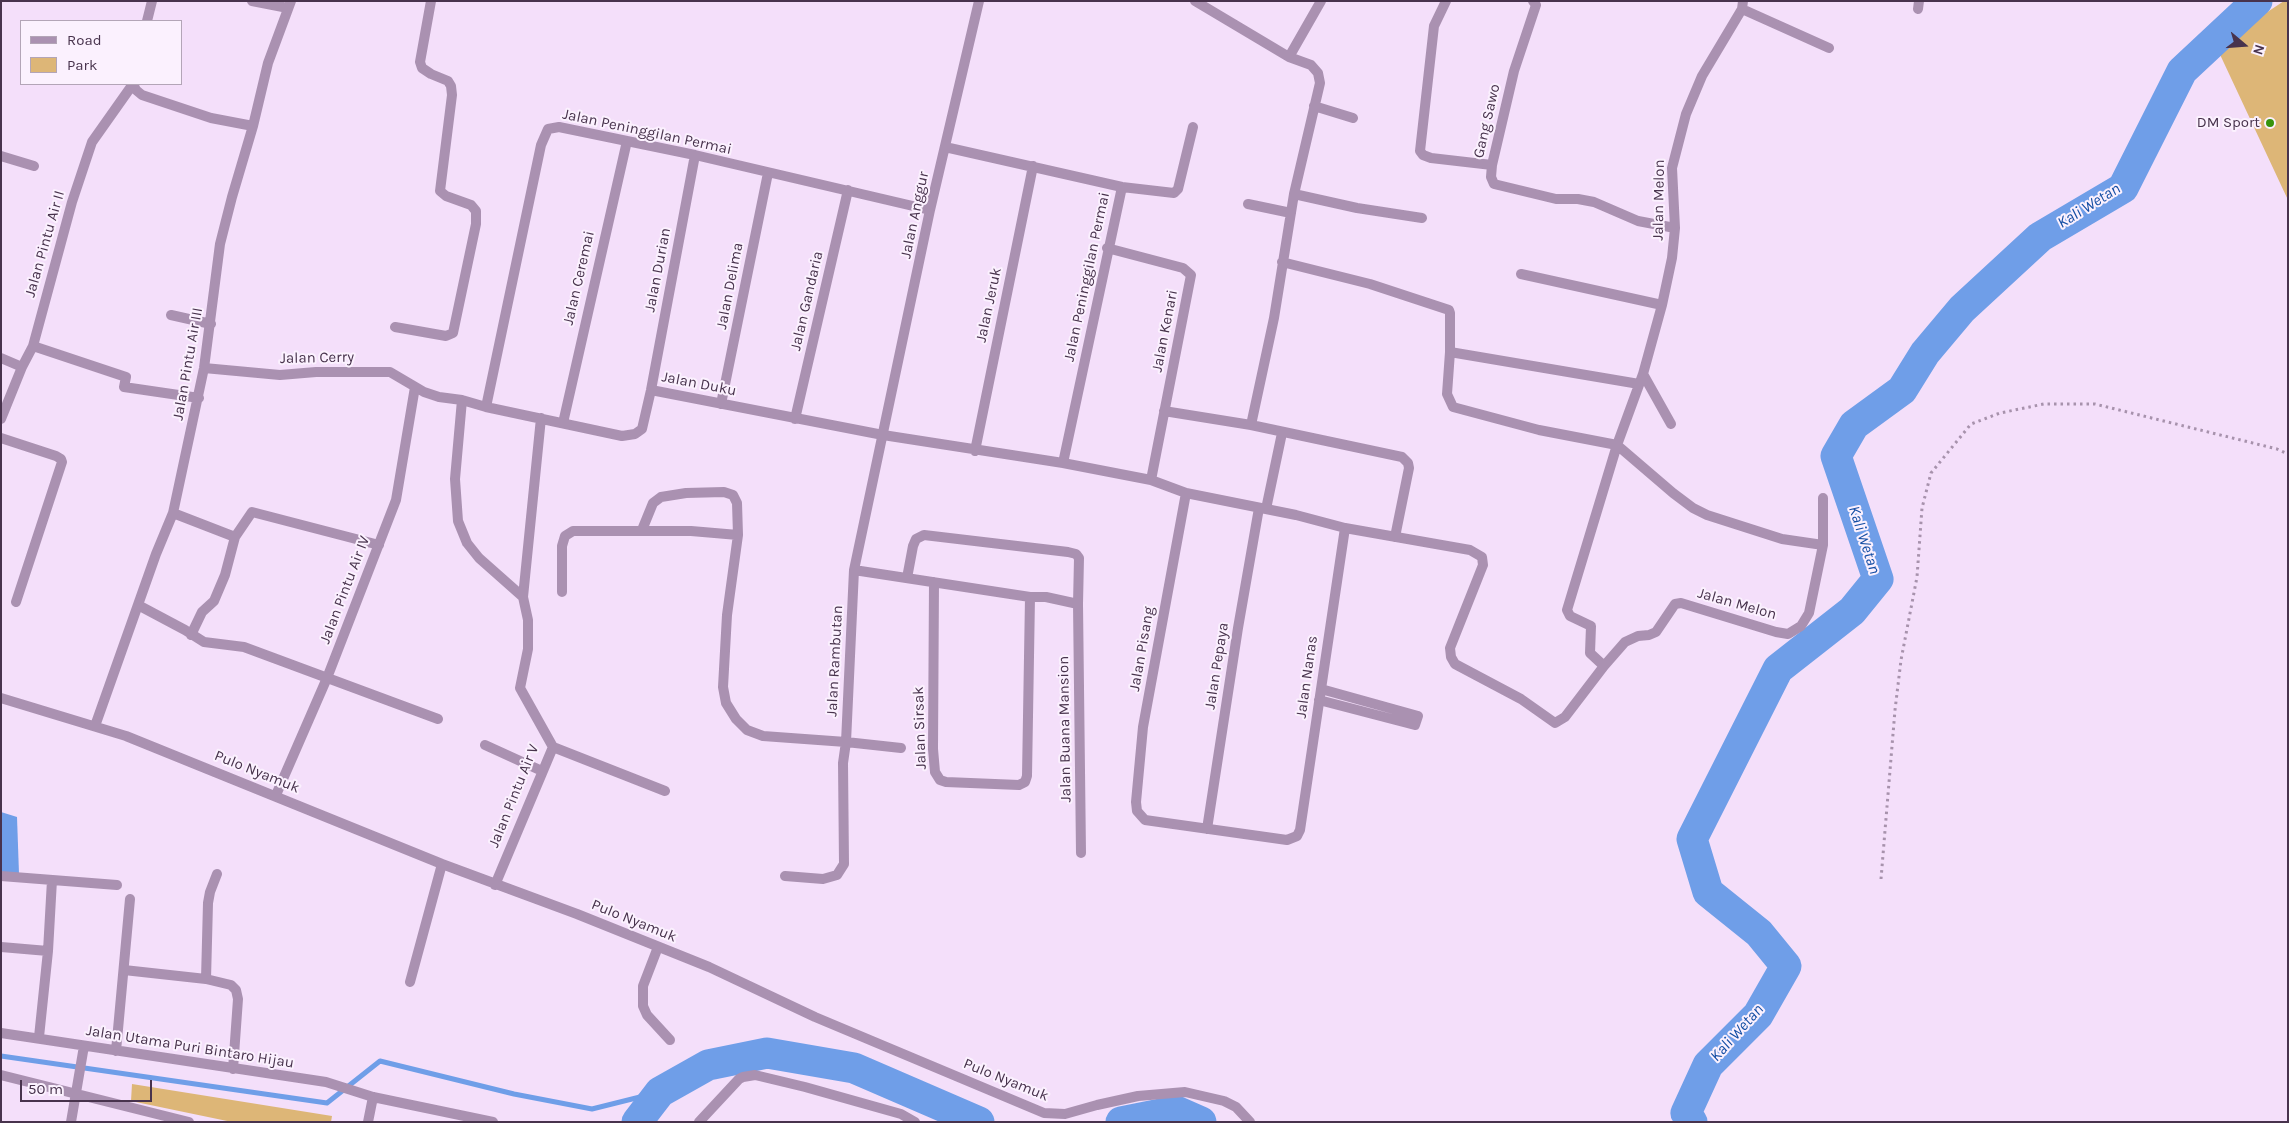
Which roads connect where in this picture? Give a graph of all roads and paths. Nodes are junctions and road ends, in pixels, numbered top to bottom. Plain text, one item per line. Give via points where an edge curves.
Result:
1 (152, 1) edge
2 (252, 1) edge
3 (431, 1) edge
4 (979, 1) edge
5 (1195, 1) edge
6 (1321, 1) edge
7 (1446, 1) edge
8 (1533, 1) edge
9 (290, 5) edge
10 (1742, 5) edge
11 (147, 20) edge
12 (1829, 48) dead end
13 (1289, 56) junction
14 (132, 85) edge
15 (134, 85) edge
16 (1314, 106) junction
17 (1353, 118) dead end
18 (253, 126) junction
19 (1194, 127) dead end
20 (627, 141) junction
21 (945, 147) junction
22 (695, 155) junction
23 (1, 156) edge
24 (1492, 165) junction
25 (34, 166) dead end
26 (1032, 166) junction
27 (768, 173) junction
28 (1122, 186) junction
29 (848, 190) junction
30 (1294, 194) junction
31 (1248, 204) dead end
32 (930, 210) junction
33 (1291, 213) junction
34 (1422, 218) dead end
35 (1675, 228) junction
36 (1107, 248) junction
37 (1282, 262) junction
38 (1521, 274) dead end
39 (1662, 305) junction
40 (171, 314) dead end
41 (212, 324) junction
42 (395, 327) dead end
43 (33, 346) junction
44 (1450, 352) junction
45 (1, 358) edge
46 (22, 366) junction
47 (204, 368) junction
48 (1641, 379) junction
49 (420, 389) junction
50 (651, 390) junction
51 (5, 398) edge
52 (199, 398) junction
53 (462, 400) junction
54 (722, 404) junction
55 (486, 407) junction
56 (1164, 411) junction
57 (541, 418) junction
58 (1, 419) edge
59 (795, 419) junction
60 (563, 423) junction
61 (1671, 424) dead end
62 (1251, 425) junction
63 (1282, 433) junction
64 (883, 436) junction
65 (1, 438) edge
66 (1617, 445) junction
67 (975, 451) junction
68 (2288, 454) edge
69 (1063, 462) junction
70 (1151, 480) junction
71 (1186, 494) junction
72 (1823, 498) dead end
73 (1263, 508) junction
74 (173, 514) junction
75 (1345, 528) junction
76 (642, 530) junction
77 (738, 535) junction
78 (235, 537) junction
79 (1395, 537) junction
80 (379, 545) junction
81 (1823, 545) junction
82 (854, 570) junction
83 (907, 578) junction
84 (934, 582) junction
85 (562, 592) dead end
86 (1030, 597) junction
87 (16, 602) dead end
88 (524, 602) junction
89 (1078, 604) junction
90 (138, 606) junction
91 (191, 634) junction
92 (1604, 666) junction
93 (327, 678) junction
94 (1321, 689) junction
95 (1, 698) edge
96 (1319, 700) junction
97 (438, 719) dead end
98 (95, 726) junction
99 (846, 742) junction
100 (485, 745) dead end
101 (553, 747) junction
102 (901, 748) dead end
103 (542, 771) junction
104 (665, 791) dead end
105 (276, 796) junction
106 (1207, 829) junction
107 (1081, 853) dead end
108 (442, 864) junction
109 (217, 874) dead end
110 (1, 876) edge
111 (785, 876) dead end
112 (1881, 879) dead end
113 (52, 880) junction
114 (117, 885) dead end
115 (495, 885) junction
116 (130, 899) dead end
117 (1, 947) edge
118 (658, 947) junction
119 (48, 951) junction
120 (124, 970) junction
121 (206, 979) junction
122 (410, 982) dead end
123 (792, 1006) junction
124 (817, 1011) dead end
125 (1, 1033) edge
126 (40, 1038) junction
127 (670, 1040) dead end
128 (83, 1050) junction
129 (116, 1051) junction
130 (233, 1068) junction
131 (2, 1075) edge
132 (76, 1092) junction
133 (373, 1097) junction
134 (166, 1119) edge
135 (71, 1122) edge
136 (189, 1122) edge
137 (368, 1122) edge
138 (493, 1122) edge
139 (699, 1122) edge
140 (915, 1122) edge
141 (1250, 1122) edge

1 - 11 street
2 - 9 street
3 - 42 street via 420,62 422,68 452,86 440,191 471,205 476,212 476,224 453,333 446,336
4 - 21 street, Jalan Anggur
5 - 13 street
6 - 13 street
7 - 24 street via 1434,26 1420,151 1431,158
8 - 24 street, Gang Sawo via 1536,5 1514,71
9 - 18 street, Jalan Pintu Air III via 268,63
10 - 12 street
10 - 35 street, Jalan Melon via 1702,76 1676,146 1671,183
13 - 16 street via 1311,65 1318,73 1320,83
14 - 43 street, Jalan Pintu Air II via 92,142 72,202
15 - 18 street via 142,95 211,118
16 - 17 street
16 - 30 street
18 - 41 street, Jalan Pintu Air III via 220,244
19 - 28 street via 1178,189 1174,193
20 - 22 street, Jalan Peninggilan Permai
20 - 55 street, Jalan Peninggilan Permai via 559,127 548,129 544,135
20 - 60 street, Jalan Ceremai
21 - 26 street, Jalan Peninggilan Permai
21 - 32 street, Jalan Anggur
22 - 27 street, Jalan Peninggilan Permai
22 - 50 street, Jalan Durian
23 - 25 street
24 - 35 street, Gang Sawo via 1494,184 1556,199 1586,200 1638,221
26 - 28 street, Jalan Peninggilan Permai
26 - 67 street, Jalan Jeruk
27 - 29 street, Jalan Peninggilan Permai
27 - 54 street, Jalan Delima
28 - 36 street, Jalan Peninggilan Permai
29 - 32 street, Jalan Peninggilan Permai
29 - 59 street, Jalan Gandaria
30 - 33 street
30 - 34 street
31 - 33 street
32 - 64 street, Jalan Anggur
33 - 37 street
35 - 39 street, Jalan Melon
36 - 56 street, Jalan Kenari via 1183,268 1191,274
36 - 69 street, Jalan Peninggilan Permai
37 - 44 street via 1370,284 1446,308 1450,313
37 - 62 street
38 - 39 street
39 - 48 street, Jalan Melon
40 - 41 street
41 - 47 street, Jalan Pintu Air III
43 - 46 street, Jalan Pintu Air II
43 - 52 street via 126,377 124,387
44 - 48 street
44 - 66 street via 1447,394 1453,407 1539,430
45 - 46 street
46 - 51 street, Jalan Pintu Air II
47 - 49 street, Jalan Cerry via 280,375 390,372
47 - 52 street, Jalan Pintu Air III
48 - 61 street
48 - 66 street, Jalan Melon
49 - 53 street, Jalan Duku via 438,397
49 - 80 street, Jalan Pintu Air IV via 396,500
50 - 54 street, Jalan Duku
50 - 60 street, Jalan Duku via 642,429 630,436
51 - 58 street, Jalan Pintu Air II
52 - 74 street, Jalan Pintu Air III
53 - 55 street, Jalan Duku
53 - 88 street via 455,479 458,521 467,543 479,558
54 - 59 street, Jalan Duku
55 - 57 street, Jalan Duku
56 - 62 street
56 - 70 street, Jalan Kenari
57 - 60 street, Jalan Duku
57 - 88 street
59 - 64 street, Jalan Duku
62 - 63 street
63 - 73 street
63 - 79 street via 1406,459 1409,468
64 - 67 street
64 - 82 street, Jalan Rambutan
65 - 87 street via 61,459
66 - 81 street via 1700,511 1782,539
66 - 92 street, Jalan Melon via 1567,610 1570,616 1592,628 1590,654
67 - 69 street
68 - 112 path via 2095,404 2044,404 2000,413 1971,424 1931,473 1922,508 1917,577 1895,710
69 - 70 street
70 - 71 street
71 - 73 street
71 - 106 street, Jalan Pisang via 1143,727 1137,811 1145,820
72 - 81 street, Jalan Melon
73 - 75 street
73 - 106 street, Jalan Pepaya via 1241,610
74 - 78 street
74 - 90 street, Jalan Pintu Air III
75 - 79 street
75 - 94 street, Jalan Nanas
76 - 77 street
76 - 77 street via 654,503 661,498 686,493 724,492 733,495 737,503
76 - 85 street via 573,531 566,536 562,546
77 - 99 street via 727,615 722,687 726,703 747,730 763,736
78 - 80 street via 252,512
78 - 91 street via 214,600 202,612
79 - 92 street, Jalan Melon via 1470,550 1482,557 1483,565 1450,648 1455,664 1521,700 1555,723 1565,717
80 - 93 street, Jalan Pintu Air IV
81 - 92 street, Jalan Melon via 1808,613 1802,626 1794,631 1788,634 1776,632 1681,603 1676,604 1656,632 1625,642
82 - 83 street
82 - 99 street, Jalan Rambutan
83 - 84 street
83 - 89 street, Jalan Buana Mansion via 913,546 916,539 924,535 1068,552 1080,558
84 - 86 street
84 - 86 street, Jalan Sirsak via 933,749 936,776 946,782 1019,785 1025,782
86 - 89 street
88 - 101 street, Jalan Pintu Air V via 528,649 520,688
89 - 107 street, Jalan Buana Mansion
90 - 91 street
90 - 98 street, Jalan Pintu Air III
91 - 93 street via 212,644 244,647
93 - 97 street
93 - 105 street, Jalan Pintu Air IV
94 - 96 street, Jalan Nanas
94 - 96 street via 1418,716 1415,726
95 - 98 street, Pulo Nyamuk
96 - 106 street, Jalan Nanas via 1300,830 1296,836 1287,840
98 - 105 street, Pulo Nyamuk
99 - 102 street
99 - 111 street, Jalan Rambutan via 843,764 844,864 837,875 823,878
100 - 103 street
101 - 103 street, Jalan Pintu Air V
101 - 104 street
103 - 115 street, Jalan Pintu Air V
105 - 108 street, Pulo Nyamuk
108 - 115 street, Pulo Nyamuk
108 - 122 street
109 - 121 street via 208,903
110 - 113 street
113 - 114 street
113 - 119 street
115 - 118 street, Pulo Nyamuk
116 - 120 street
117 - 119 street
118 - 123 street, Pulo Nyamuk
118 - 127 street via 642,997 647,1015
119 - 126 street
120 - 121 street
120 - 129 street
121 - 130 street via 231,985 236,990
123 - 124 street via 800,1003
123 - 141 street, Pulo Nyamuk via 1044,1113 1066,1114 1138,1096 1185,1092 1224,1101 1236,1107
125 - 126 street, Jalan Utama Puri Bintaro Hijau
126 - 128 street, Jalan Utama Puri Bintaro Hijau
128 - 129 street, Jalan Utama Puri Bintaro Hijau
128 - 132 street
129 - 130 street, Jalan Utama Puri Bintaro Hijau
130 - 133 street, Jalan Utama Puri Bintaro Hijau via 326,1082
131 - 132 street
132 - 134 street
132 - 135 street
133 - 137 street
133 - 138 street, Jalan Utama Puri Bintaro Hijau
134 - 136 street
139 - 140 street via 739,1079 755,1075 902,1114

